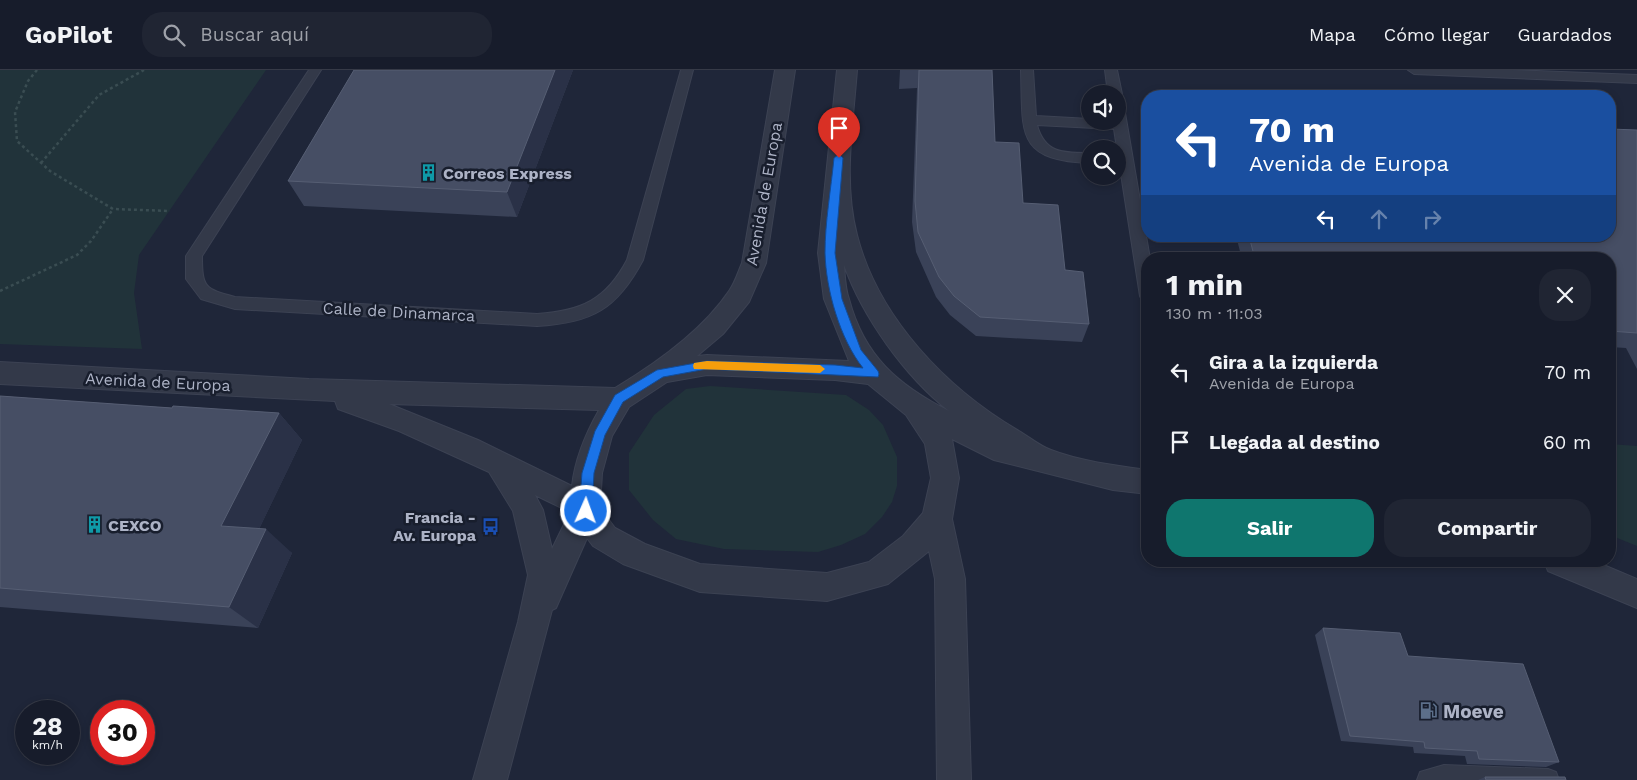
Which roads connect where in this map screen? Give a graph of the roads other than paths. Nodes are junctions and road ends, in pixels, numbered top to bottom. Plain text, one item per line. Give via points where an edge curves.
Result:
1 (314, 70) edge
2 (687, 70) edge
3 (785, 70) edge
4 (847, 70) edge
5 (1027, 70) edge
6 (1111, 70) edge
7 (1414, 70) edge
8 (1637, 79) edge
9 (1114, 85) edge
10 (1081, 119) edge
11 (1029, 120) junction
12 (1081, 158) edge
13 (838, 173) junction
14 (1126, 184) edge
15 (1141, 260) edge
16 (0, 373) edge
17 (660, 373) junction
18 (874, 374) junction
19 (316, 390) junction
20 (619, 398) junction
21 (916, 407) junction
22 (1044, 460) junction
23 (499, 463) junction
24 (1141, 481) edge
25 (585, 508) junction
26 (937, 519) junction
27 (1573, 567) edge
28 (1637, 594) edge
29 (534, 622) junction
30 (490, 780) edge
31 (954, 780) edge
32 (1428, 780) edge
33 (1548, 780) edge

1 - 2 lane, Calle de Dinamarca via 194,256 194,279 207,295 235,303 553,320 579,314 604,301 623,283 631,270
3 - 17 street, Avenida de Europa via 754,263 740,295 714,327
4 - 13 street
5 - 11 lane
6 - 9 lane
7 - 8 lane
10 - 11 lane
11 - 12 lane via 1039,148 1061,157
13 - 18 street via 830,253 836,299 857,352
13 - 22 street via 845,235 862,282 902,348 950,397 995,431
14 - 15 lane
16 - 19 street, Avenida de Europa
17 - 18 street via 707,365
17 - 20 street
18 - 21 street
19 - 20 street, Avenida de Europa via 486,397
19 - 23 street, Avenida de Europa via 383,412
20 - 25 street via 599,434 588,473
21 - 22 street via 994,448
21 - 26 street via 939,441 945,478
22 - 24 street via 1113,478
23 - 25 street, Avenida de Europa
23 - 29 street via 518,490 534,529 543,575
25 - 26 street via 604,537 666,567 700,578 827,587 877,574 914,546
25 - 29 street
26 - 31 street via 950,579
27 - 28 street
29 - 30 street
32 - 33 lane via 1444,776

